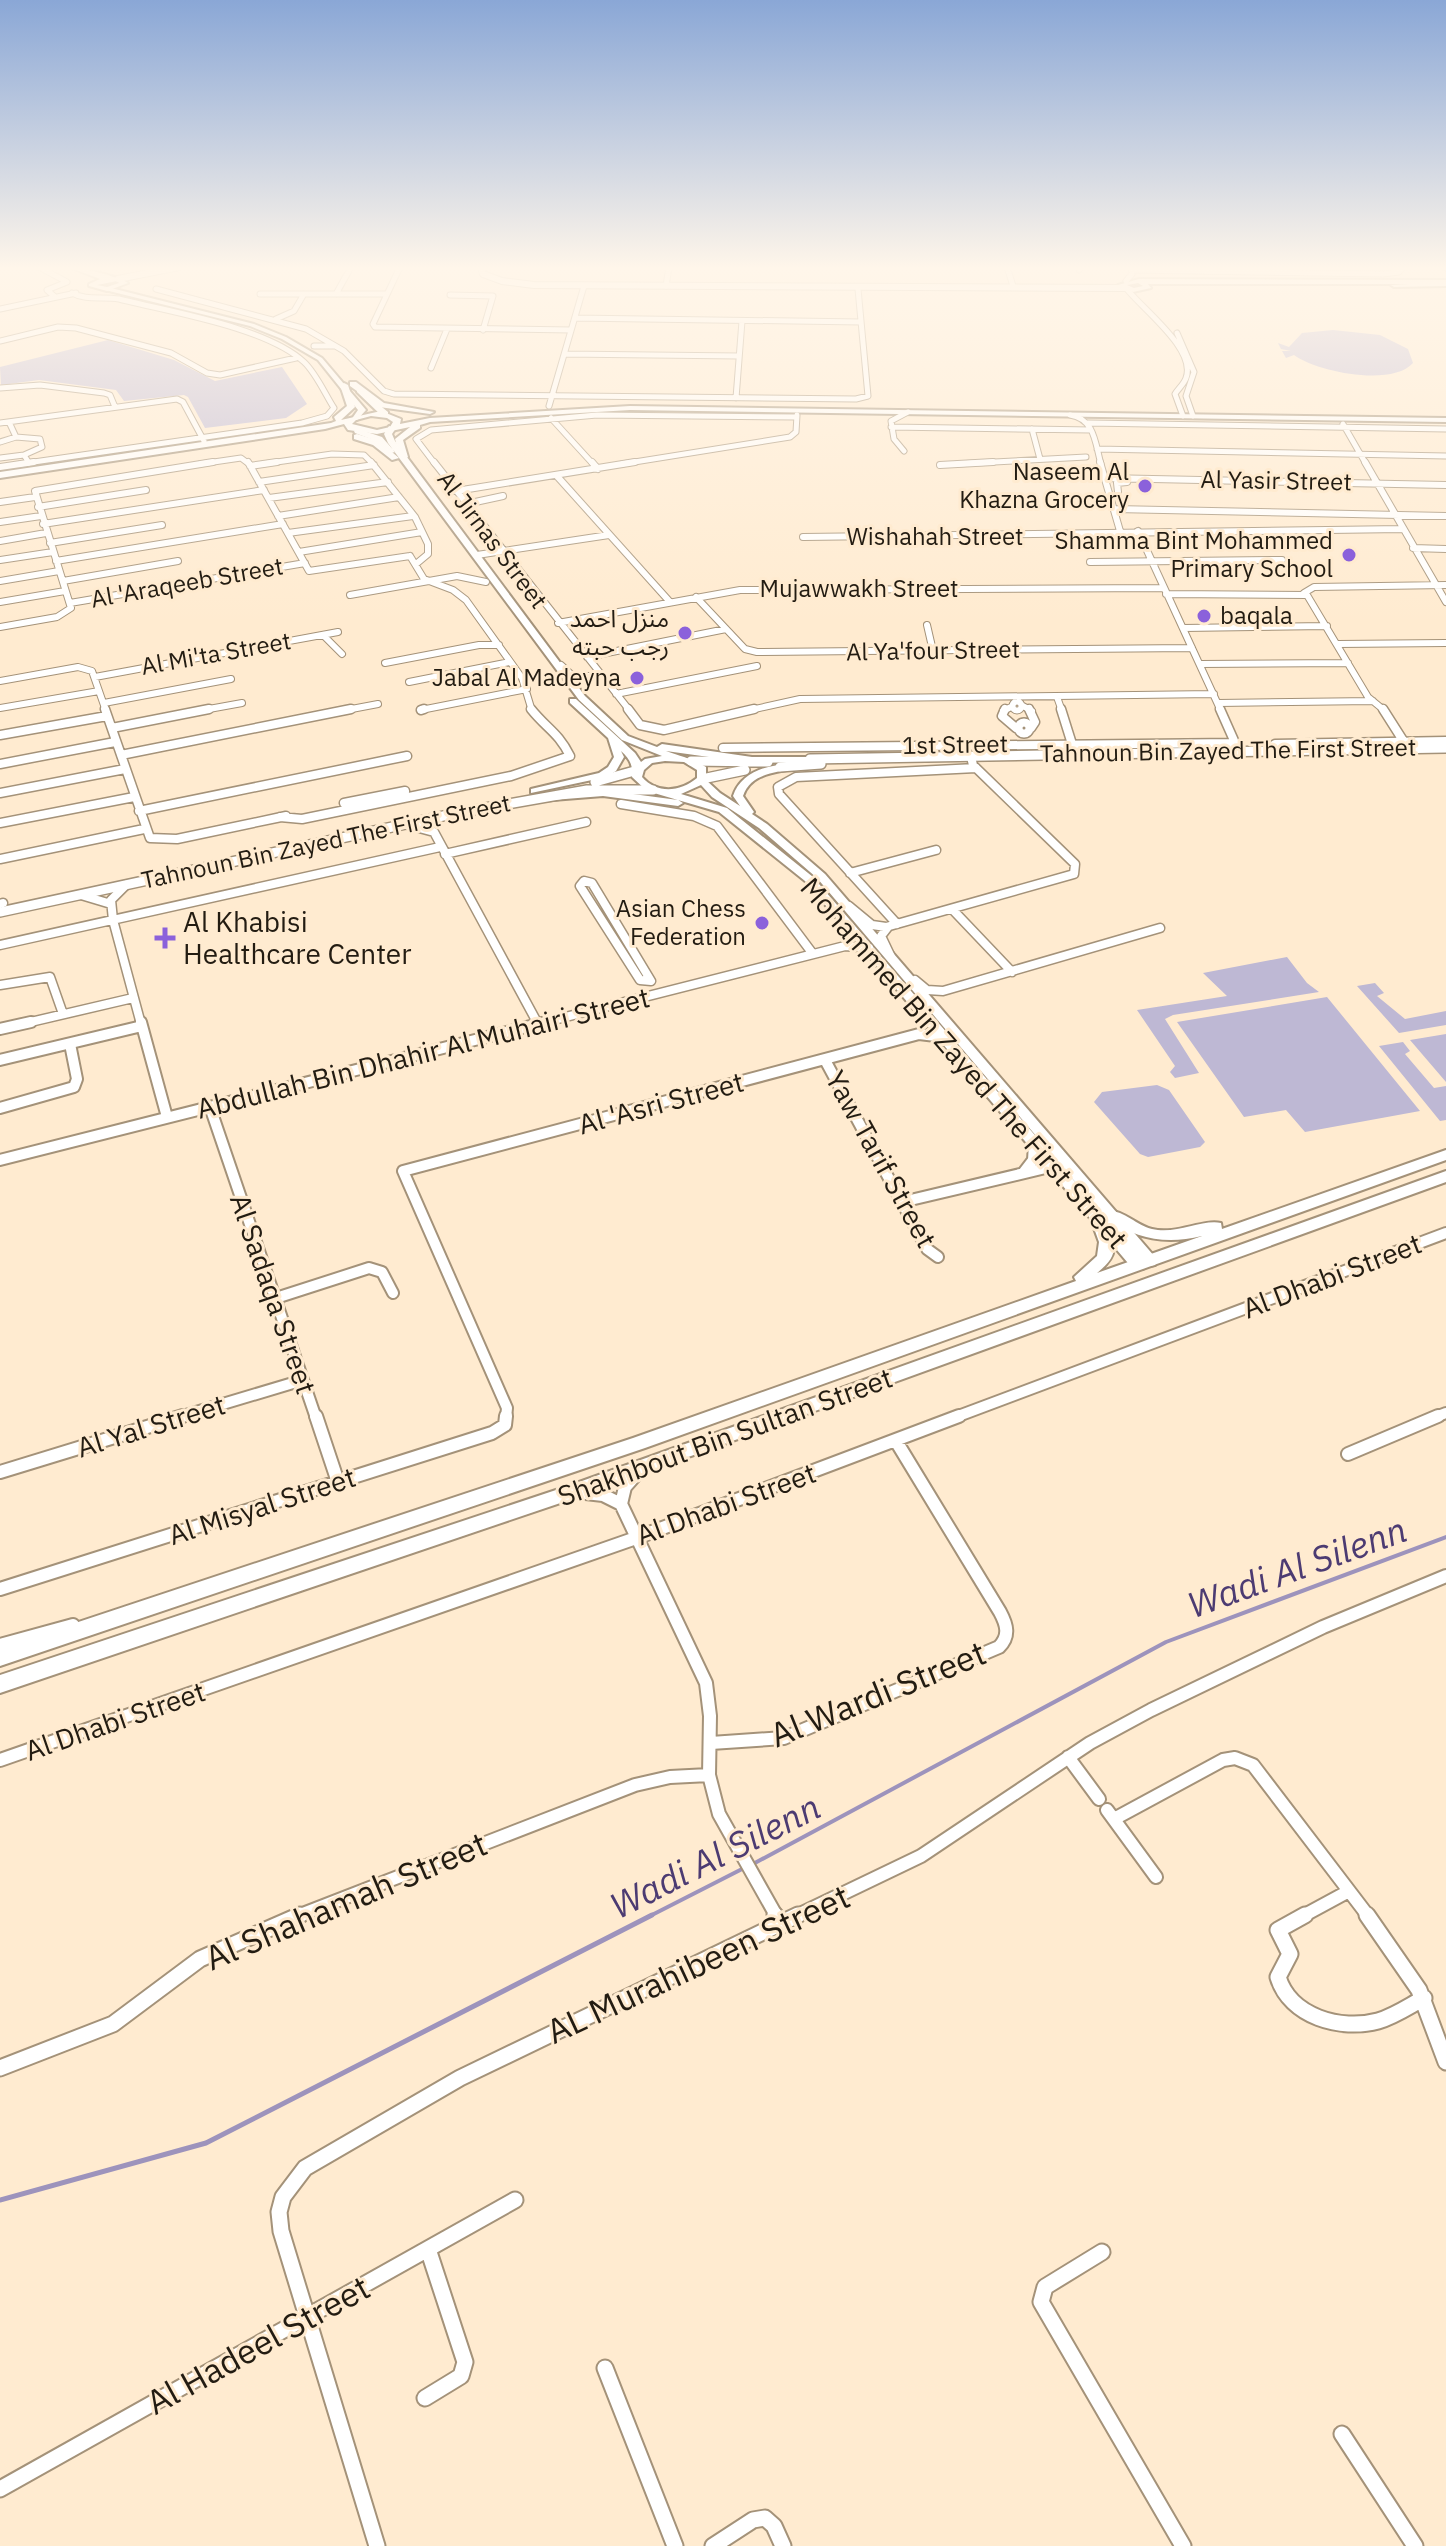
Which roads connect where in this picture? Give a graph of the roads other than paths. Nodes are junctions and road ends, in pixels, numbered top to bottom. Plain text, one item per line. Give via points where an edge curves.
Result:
1 (29, 386) edge
2 (47, 386) edge
3 (322, 386) edge
4 (348, 386) edge
5 (350, 386) edge
6 (352, 386) edge
7 (352, 386) edge
8 (379, 386) edge
9 (556, 386) edge
10 (693, 386) edge
11 (737, 386) edge
12 (866, 386) edge
13 (1181, 386) edge
14 (1190, 386) edge
15 (0, 388) edge
16 (692, 397) junction
17 (736, 398) junction
18 (1177, 400) junction
19 (551, 401) junction
20 (115, 407) junction
21 (488, 410) junction
22 (772, 410) junction
23 (829, 410) junction
24 (1165, 410) junction
25 (869, 411) junction
26 (692, 412) junction
27 (908, 412) junction
28 (1187, 412) junction
29 (1263, 412) junction
30 (386, 414) junction
31 (1062, 414) junction
32 (796, 416) junction
33 (1446, 417) edge
34 (354, 418) junction
35 (453, 418) junction
36 (551, 418) junction
37 (9, 422) junction
38 (0, 423) edge
39 (1346, 423) junction
40 (891, 424) junction
41 (1090, 426) junction
42 (393, 427) junction
43 (1032, 429) junction
44 (1446, 429) edge
45 (357, 431) junction
46 (16, 437) junction
47 (263, 439) junction
48 (201, 441) junction
49 (0, 442) edge
50 (1097, 449) junction
51 (904, 451) dead end
52 (1361, 454) junction
53 (24, 455) junction
54 (1446, 456) edge
55 (400, 457) junction
56 (1086, 457) dead end
57 (0, 458) edge
58 (1040, 459) junction
59 (29, 463) junction
60 (374, 465) junction
61 (940, 465) dead end
62 (250, 466) junction
63 (0, 467) edge
64 (598, 469) junction
65 (556, 475) junction
66 (0, 478) edge
67 (1105, 478) junction
68 (1143, 478) junction
69 (259, 482) junction
70 (388, 482) junction
71 (1377, 483) junction
72 (1446, 485) edge
73 (146, 490) dead end
74 (264, 490) junction
75 (456, 491) junction
76 (1118, 492) dead end
77 (503, 496) dead end
78 (35, 497) junction
79 (399, 497) junction
80 (269, 498) junction
81 (0, 502) edge
82 (466, 504) junction
83 (38, 507) junction
84 (1115, 509) junction
85 (41, 516) junction
86 (278, 516) junction
87 (413, 516) junction
88 (1395, 516) junction
89 (1446, 516) edge
90 (0, 522) edge
91 (43, 524) junction
92 (283, 524) junction
93 (162, 525) dead end
94 (1403, 529) junction
95 (1120, 531) junction
96 (1138, 531) junction
97 (422, 532) junction
98 (46, 533) junction
99 (288, 533) junction
100 (609, 535) junction
101 (803, 537) dead end
102 (0, 541) edge
103 (427, 542) junction
104 (50, 543) junction
105 (1413, 548) junction
106 (1446, 549) edge
107 (53, 552) junction
108 (299, 552) junction
109 (503, 554) junction
110 (410, 556) junction
111 (0, 560) edge
112 (1282, 560) dead end
113 (56, 561) junction
114 (178, 561) dead end
115 (1151, 561) junction
116 (1090, 562) dead end
117 (305, 563) junction
118 (474, 563) junction
119 (416, 564) junction
120 (59, 571) junction
121 (457, 576) junction
122 (0, 581) edge
123 (63, 581) junction
124 (428, 581) junction
125 (486, 582) junction
126 (1436, 585) junction
127 (1446, 585) edge
128 (65, 591) junction
129 (1165, 591) junction
130 (1304, 593) junction
131 (350, 595) dead end
132 (696, 597) junction
133 (0, 602) edge
134 (670, 602) junction
135 (1446, 602) edge
136 (70, 603) junction
137 (558, 623) junction
138 (927, 625) dead end
139 (1327, 626) junction
140 (0, 627) edge
141 (1183, 628) junction
142 (726, 629) junction
143 (338, 632) dead end
144 (323, 635) junction
145 (496, 642) junction
146 (1446, 643) edge
147 (1338, 644) junction
148 (1192, 648) junction
149 (933, 651) junction
150 (342, 654) dead end
151 (550, 654) junction
152 (587, 657) junction
153 (510, 662) junction
154 (385, 663) dead end
155 (1348, 663) junction
156 (1200, 664) junction
157 (757, 666) dead end
158 (601, 675) junction
159 (95, 677) junction
160 (587, 678) junction
161 (231, 679) dead end
162 (0, 681) edge
163 (409, 682) dead end
164 (527, 689) junction
165 (99, 691) junction
166 (616, 694) junction
167 (1214, 694) junction
168 (1057, 697) junction
169 (1373, 701) junction
170 (104, 703) junction
171 (242, 703) dead end
172 (1218, 703) junction
173 (378, 704) dead end
174 (0, 708) edge
175 (421, 710) dead end
176 (595, 710) junction
177 (107, 716) junction
178 (607, 723) junction
179 (112, 728) junction
180 (0, 735) edge
181 (1029, 736) junction
182 (611, 739) junction
183 (1446, 741) edge
184 (115, 742) junction
185 (1404, 742) junction
186 (1072, 744) junction
187 (1236, 746) junction
188 (723, 748) dead end
189 (1008, 749) junction
190 (1266, 750) junction
191 (1446, 750) edge
192 (121, 755) junction
193 (407, 756) dead end
194 (674, 757) junction
195 (971, 757) junction
196 (821, 759) junction
197 (691, 761) junction
198 (0, 764) edge
199 (792, 766) junction
200 (976, 768) junction
201 (125, 769) junction
202 (638, 769) junction
203 (701, 780) junction
204 (405, 791) dead end
205 (660, 791) junction
206 (0, 793) edge
207 (537, 794) junction
208 (134, 797) junction
209 (621, 804) dead end
210 (139, 811) junction
211 (457, 813) junction
212 (280, 817) junction
213 (586, 822) dead end
214 (749, 822) junction
215 (0, 823) edge
216 (398, 826) junction
217 (144, 829) junction
218 (434, 832) junction
219 (442, 850) junction
220 (936, 850) dead end
221 (0, 859) edge
222 (850, 873) junction
223 (130, 884) junction
224 (79, 895) junction
225 (111, 904) junction
226 (846, 904) junction
227 (1, 906) edge
228 (952, 909) junction
229 (113, 920) junction
230 (893, 925) junction
231 (1160, 928) dead end
232 (855, 932) junction
233 (0, 945) edge
234 (845, 946) junction
235 (869, 948) junction
236 (813, 954) junction
237 (892, 959) junction
238 (903, 972) junction
239 (1012, 972) junction
240 (648, 983) junction
241 (0, 985) edge
242 (943, 991) junction
243 (656, 994) junction
244 (133, 998) junction
245 (63, 1014) junction
246 (929, 1020) junction
247 (538, 1024) junction
248 (142, 1026) junction
249 (0, 1029) edge
250 (947, 1032) junction
251 (919, 1034) junction
252 (70, 1044) junction
253 (0, 1060) edge
254 (825, 1060) junction
255 (210, 1107) junction
256 (0, 1108) edge
257 (167, 1117) junction
258 (1034, 1144) junction
259 (1446, 1155) edge
260 (0, 1160) edge
261 (1054, 1166) junction
262 (1023, 1173) junction
263 (1446, 1176) edge
264 (1098, 1200) junction
265 (902, 1202) junction
266 (1105, 1218) junction
267 (1272, 1218) junction
268 (1446, 1233) edge
269 (938, 1257) dead end
270 (1152, 1266) junction
271 (393, 1293) dead end
272 (276, 1298) junction
273 (1036, 1302) junction
274 (303, 1380) junction
275 (507, 1408) joint
276 (1446, 1413) edge
277 (896, 1441) junction
278 (1348, 1454) dead end
279 (645, 1466) junction
280 (0, 1472) edge
281 (338, 1482) junction
282 (572, 1492) junction
283 (621, 1504) junction
284 (636, 1538) junction
285 (1446, 1576) edge
286 (0, 1589) edge
287 (111, 1621) junction
288 (0, 1645) edge
289 (0, 1657) edge
290 (0, 1684) edge
291 (711, 1743) junction
292 (1068, 1757) junction
293 (0, 1760) edge
294 (709, 1775) junction
295 (1107, 1809) junction
296 (1156, 1877) dead end
297 (1349, 1891) junction
298 (781, 1925) junction
299 (1424, 1998) junction
300 (1446, 2062) edge
301 (0, 2068) edge
302 (515, 2200) dead end
303 (428, 2249) junction
304 (1102, 2252) dead end
305 (309, 2317) junction
306 (605, 2368) dead end
307 (425, 2398) dead end
308 (1342, 2434) dead end
309 (0, 2489) edge
310 (377, 2546) edge
311 (675, 2546) edge
312 (713, 2546) edge
313 (783, 2546) edge
314 (1183, 2546) edge
315 (1415, 2546) edge

1 - 15 street
2 - 20 street via 104,393
3 - 48 street via 334,403 330,414
4 - 47 main road via 351,407 341,417
5 - 34 main road via 361,407
6 - 21 main road via 368,399 399,409
7 - 30 main road
8 - 19 street via 392,394
9 - 19 street
10 - 16 street
11 - 17 street
12 - 17 street via 867,397
13 - 18 street
14 - 28 street
16 - 17 street
16 - 19 street
18 - 24 main road
18 - 28 street
19 - 21 main road
19 - 24 main road
20 - 37 street
20 - 48 street via 181,400
21 - 30 main road
22 - 23 main road
22 - 26 main road
22 - 32 street
23 - 25 main road
23 - 32 street
24 - 28 main road
25 - 27 main road
25 - 40 street
26 - 32 street, Al Jirnas Street
26 - 35 main road via 565,410
26 - 36 street, Al Jirnas Street
27 - 31 main road
27 - 40 street
28 - 29 main road
28 - 29 main road
28 - 31 main road
28 - 39 main road
29 - 33 main road
30 - 34 main road
30 - 42 main road via 397,419
31 - 41 street via 1082,417
32 - 64 street via 796,432 790,437
33 - 39 main road
34 - 45 main road via 348,425
34 - 47 main road
35 - 42 main road
35 - 55 main road via 404,434 398,442
36 - 64 street
36 - 75 street, Al Jirnas Street via 419,435 416,441
37 - 38 street
37 - 46 street
39 - 41 street
39 - 44 street
39 - 52 street
40 - 43 street
40 - 51 street
41 - 43 street
41 - 50 street
42 - 45 main road
42 - 55 main road via 388,436
43 - 58 street
45 - 47 main road
45 - 55 main road via 383,441
46 - 49 street
46 - 53 street via 40,439 42,447
47 - 48 main road
47 - 55 main road via 347,436 376,443
47 - 66 main road
48 - 59 street
48 - 66 main road
50 - 52 street
50 - 67 street
52 - 54 street
52 - 71 street
53 - 57 street
53 - 59 street
55 - 118 main road
56 - 58 street
58 - 61 street
59 - 63 street
60 - 62 street via 364,455 351,453
60 - 69 street
60 - 70 street
62 - 69 street
62 - 78 street via 246,460 230,458 44,487 35,491
64 - 65 street
65 - 75 street
65 - 100 street
67 - 68 street, Al Yasir Street
67 - 84 street
68 - 71 street, Al Yasir Street
68 - 76 street via 1117,483
69 - 74 street
70 - 79 street
70 - 80 street
71 - 72 street, Al Yasir Street
71 - 88 street
73 - 83 street
74 - 80 street
74 - 91 street
75 - 82 street, Al Jirnas Street
77 - 82 street
78 - 81 street
78 - 83 street
79 - 86 street
79 - 87 street
80 - 86 street
82 - 109 street, Al Jirnas Street
83 - 85 street
84 - 88 street
84 - 95 street
85 - 90 street
85 - 91 street
86 - 92 street
87 - 97 street
87 - 99 street
88 - 89 street
88 - 94 street
91 - 98 street
92 - 99 street
92 - 113 street
93 - 104 street
94 - 96 street, Wishahah Street
94 - 105 street
95 - 96 street, Wishahah Street
95 - 101 street, Wishahah Street
96 - 115 street
97 - 103 street
97 - 108 street
98 - 102 street
98 - 104 street
99 - 108 street
100 - 109 street
100 - 134 street
103 - 110 street
103 - 119 street via 428,554
104 - 107 street
105 - 106 street
105 - 126 street
107 - 111 street
107 - 113 street
108 - 117 street
109 - 118 street
109 - 137 street, Al Jirnas Street
110 - 117 street, Al 'Araqeeb Street via 309,571
110 - 119 street
112 - 115 street
113 - 120 street
114 - 123 street
115 - 116 street
115 - 129 street
117 - 136 street, Al 'Araqeeb Street
118 - 121 street
118 - 125 main road
118 - 151 main road
119 - 124 street
120 - 122 street
120 - 123 street
121 - 124 street
121 - 125 street
123 - 128 street
124 - 131 street
124 - 145 street via 463,597
125 - 182 main road via 569,696
126 - 127 street, Mujawwakh Street
126 - 130 street, Mujawwakh Street via 1314,587
126 - 135 street
128 - 133 street
128 - 136 street
129 - 130 street, Mujawwakh Street
129 - 132 street, Mujawwakh Street via 746,590
129 - 141 street
130 - 139 street
132 - 134 street, Mujawwakh Street
132 - 142 street, Al Ya'four Street
134 - 137 street, Mujawwakh Street
136 - 140 street, Al 'Araqeeb Street via 61,616
137 - 152 street, Al Jirnas Street
138 - 149 street
139 - 141 street
139 - 147 street
141 - 148 street
142 - 149 street, Al Ya'four Street via 752,652
142 - 152 street
143 - 144 street, Al Mi'ta Street
144 - 150 street
144 - 159 street, Al Mi'ta Street
145 - 153 street
145 - 154 street
146 - 147 street
147 - 155 street
148 - 149 street, Al Ya'four Street
148 - 156 street
151 - 160 street via 571,676
151 - 176 main road
152 - 158 street, Al Jirnas Street
153 - 163 street
153 - 164 street
155 - 156 street
155 - 169 street
156 - 167 street
157 - 166 street
158 - 160 street
158 - 166 street, Al Jirnas Street
159 - 162 street via 78,667
159 - 165 street
160 - 176 street via 579,689
161 - 170 street
164 - 175 street
164 - 212 street via 528,706 571,752 566,760 306,818
165 - 170 street
165 - 174 street
166 - 168 street, Al Jirnas Street via 640,725 658,730 800,699
167 - 168 street, Al Jirnas Street
167 - 172 street
168 - 186 street
169 - 172 street
169 - 185 street
170 - 177 street
171 - 179 street
172 - 187 street
173 - 192 street
176 - 178 main road
177 - 179 street
177 - 180 street
178 - 194 main road via 635,744
178 - 196 main road via 661,747 752,760
179 - 184 street
181 - 181 street via 1033,713 1015,703 1003,710 1002,716
181 - 186 street, 1st Street
181 - 189 street, 1st Street
182 - 202 main road via 632,755
182 - 207 main road via 619,757 608,772
183 - 185 street
184 - 192 street
184 - 198 street
185 - 190 street via 1275,744
186 - 187 street, 1st Street
187 - 189 street, Tahnoun Bin Zayed The First Street
187 - 190 street, Tahnoun Bin Zayed The First Street
188 - 189 street, 1st Street
189 - 195 street, Tahnoun Bin Zayed The First Street
189 - 196 street, Tahnoun Bin Zayed The First Street
190 - 191 street, Tahnoun Bin Zayed The First Street
192 - 201 street
193 - 210 street
194 - 197 main road
194 - 202 main road via 649,761
195 - 199 street, Tahnoun Bin Zayed The First Street
195 - 200 street
196 - 197 street, Tahnoun Bin Zayed The First Street
197 - 203 main road, Mohammed Bin Zayed The First Street via 702,769
199 - 203 street, Tahnoun Bin Zayed The First Street
199 - 214 main road via 755,775 741,787 740,801
200 - 222 street via 803,776 780,784 779,794
200 - 228 street via 1077,871
201 - 206 street
201 - 208 street
202 - 205 main road via 638,781
202 - 207 street, Tahnoun Bin Zayed The First Street
203 - 205 main road via 685,790
203 - 214 main road, Mohammed Bin Zayed The First Street
204 - 212 street
205 - 207 street, Tahnoun Bin Zayed The First Street via 598,788
205 - 214 main road, Mohammed Bin Zayed The First Street via 714,805
207 - 211 street, Tahnoun Bin Zayed The First Street
207 - 214 main road via 624,794 694,805
207 - 227 street, Tahnoun Bin Zayed The First Street
208 - 210 street
208 - 215 street
209 - 236 street via 694,816 717,826
210 - 217 street
211 - 216 street, Tahnoun Bin Zayed The First Street
211 - 218 street via 438,822
212 - 217 street via 167,840 150,838
213 - 219 street
214 - 226 main road, Mohammed Bin Zayed The First Street via 821,876
214 - 232 main road, Mohammed Bin Zayed The First Street
216 - 218 street
216 - 223 street, Tahnoun Bin Zayed The First Street
217 - 221 street
218 - 219 street
219 - 229 street
219 - 247 street
220 - 222 street
222 - 230 street
223 - 224 street, Tahnoun Bin Zayed The First Street
223 - 225 street
224 - 225 street
224 - 227 street, Tahnoun Bin Zayed The First Street
225 - 229 street
226 - 230 street via 872,925
226 - 237 main road, Mohammed Bin Zayed The First Street
228 - 230 street
228 - 239 street
229 - 233 street
229 - 244 street
230 - 237 street via 881,936
231 - 239 street
232 - 234 street
232 - 235 main road, Mohammed Bin Zayed The First Street
234 - 235 street, Abdullah Bin Dhahir Al Muhairi Street
234 - 236 street, Abdullah Bin Dhahir Al Muhairi Street
235 - 246 main road, Mohammed Bin Zayed The First Street
236 - 243 street, Abdullah Bin Dhahir Al Muhairi Street
237 - 238 main road, Mohammed Bin Zayed The First Street
238 - 242 street via 927,990
238 - 250 main road, Mohammed Bin Zayed The First Street
239 - 242 street
240 - 240 street via 651,978 592,883 581,882 640,980
240 - 243 street
241 - 245 street via 50,977
242 - 250 street via 936,1004
243 - 247 street, Abdullah Bin Dhahir Al Muhairi Street
244 - 245 street
244 - 248 street
245 - 249 street
246 - 250 main road, Mohammed Bin Zayed The First Street
246 - 251 street
247 - 255 street, Abdullah Bin Dhahir Al Muhairi Street
248 - 252 street
248 - 257 street
250 - 251 street, Al 'Asri Street
250 - 258 main road, Mohammed Bin Zayed The First Street
250 - 264 main road, Mohammed Bin Zayed The First Street
251 - 254 street, Al 'Asri Street
252 - 253 street
252 - 256 street via 74,1087
254 - 265 street, Yaw Tarif Street
254 - 275 street, Al 'Asri Street via 403,1171
255 - 257 street, Abdullah Bin Dhahir Al Muhairi Street
255 - 272 street, Al Sadaqa Street
257 - 260 street, Abdullah Bin Dhahir Al Muhairi Street
258 - 261 main road, Mohammed Bin Zayed The First Street
258 - 262 street via 1033,1160
259 - 267 main road
261 - 262 street
261 - 264 main road via 1063,1166
261 - 266 main road, Mohammed Bin Zayed The First Street
262 - 265 street
263 - 270 main road, Shakhbout Bin Sultan Street
264 - 266 main road, Mohammed Bin Zayed The First Street
265 - 269 street, Yaw Tarif Street via 929,1253
266 - 267 main road via 1142,1234 1173,1238
266 - 270 main road, Mohammed Bin Zayed The First Street
266 - 273 main road via 1108,1250 1100,1266
267 - 270 main road via 1167,1268 1169,1273
268 - 277 street, Al Dhabi Street
270 - 273 main road, Shakhbout Bin Sultan Street
270 - 279 main road, Shakhbout Bin Sultan Street via 1041,1323
271 - 272 street via 382,1272 369,1268
272 - 274 street, Al Sadaqa Street
273 - 287 main road, Shakhbout Bin Sultan Street
274 - 280 street, Al Yal Street
274 - 281 street, Al Sadaqa Street
275 - 281 street, Al Misyal Street via 508,1420 499,1430
276 - 278 street
277 - 284 street, Al Dhabi Street
277 - 291 street, Al Wardi Street via 1000,1612 1006,1640 784,1738
279 - 282 main road, Shakhbout Bin Sultan Street
279 - 283 street via 625,1487
281 - 286 street, Al Misyal Street
282 - 283 street via 593,1493
282 - 290 main road, Shakhbout Bin Sultan Street
283 - 284 street
284 - 291 street via 702,1673
284 - 293 street, Al Dhabi Street
285 - 292 street, AL Murahibeen Street via 1323,1627 1165,1703
287 - 288 street via 68,1626
287 - 289 main road, Shakhbout Bin Sultan Street
291 - 294 street
292 - 295 street
292 - 298 street, AL Murahibeen Street via 921,1856
294 - 298 street via 724,1826
294 - 301 street, Al Shahamah Street via 635,1785 241,1938 200,1959 113,2024
295 - 296 street
295 - 297 street via 1223,1760 1242,1759 1261,1773
297 - 299 street
297 - 299 street via 1278,1930 1290,1954 1278,1977 1286,1999 1306,2011 1360,2023 1385,2019
298 - 305 street, AL Murahibeen Street via 460,2078 305,2168 283,2197 279,2212
299 - 300 street
302 - 303 street, Al Hadeel Street
303 - 305 street, Al Hadeel Street
303 - 307 street via 465,2362 461,2376
304 - 314 street via 1045,2287 1041,2302
305 - 309 street, Al Hadeel Street
305 - 310 street, AL Murahibeen Street
306 - 311 street
308 - 315 street
312 - 313 street via 765,2518

